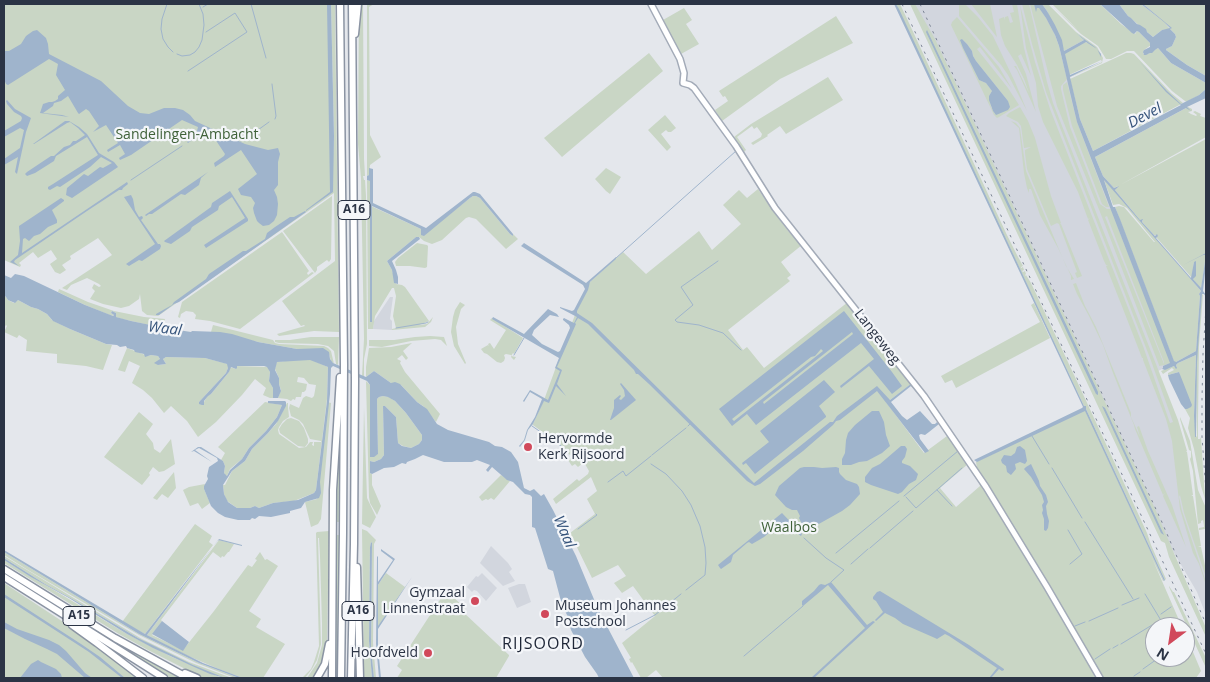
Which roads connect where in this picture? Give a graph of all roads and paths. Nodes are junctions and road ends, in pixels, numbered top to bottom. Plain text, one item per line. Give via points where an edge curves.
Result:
1 (340, 4) edge
2 (352, 4) edge
3 (358, 4) edge
4 (651, 4) edge
5 (352, 55) junction
6 (342, 377) junction
7 (354, 544) junction
8 (4, 569) edge
9 (4, 578) edge
10 (52, 608) junction
11 (332, 616) junction
12 (156, 661) junction
13 (143, 678) edge
14 (164, 678) edge
15 (188, 678) edge
16 (197, 678) edge
17 (317, 678) edge
18 (332, 678) edge
19 (341, 678) edge
20 (351, 678) edge
21 (360, 678) edge
22 (1100, 678) edge

1 - 6 highway, A16
2 - 5 highway, A16
3 - 5 highway, A16
4 - 22 main road, Langeweg via 680,59 683,83 694,88 775,208 924,396 991,494
5 - 7 highway, A16
6 - 11 highway, A16 via 333,490
6 - 19 highway, A16 via 344,533
7 - 20 highway, A16
7 - 21 highway, A16 via 358,577
8 - 12 highway, A15
9 - 10 highway, A15
10 - 13 highway, A15
10 - 14 highway, A15
11 - 17 highway, A16 via 327,656
11 - 18 highway, A16
12 - 15 highway, A15
12 - 16 highway

